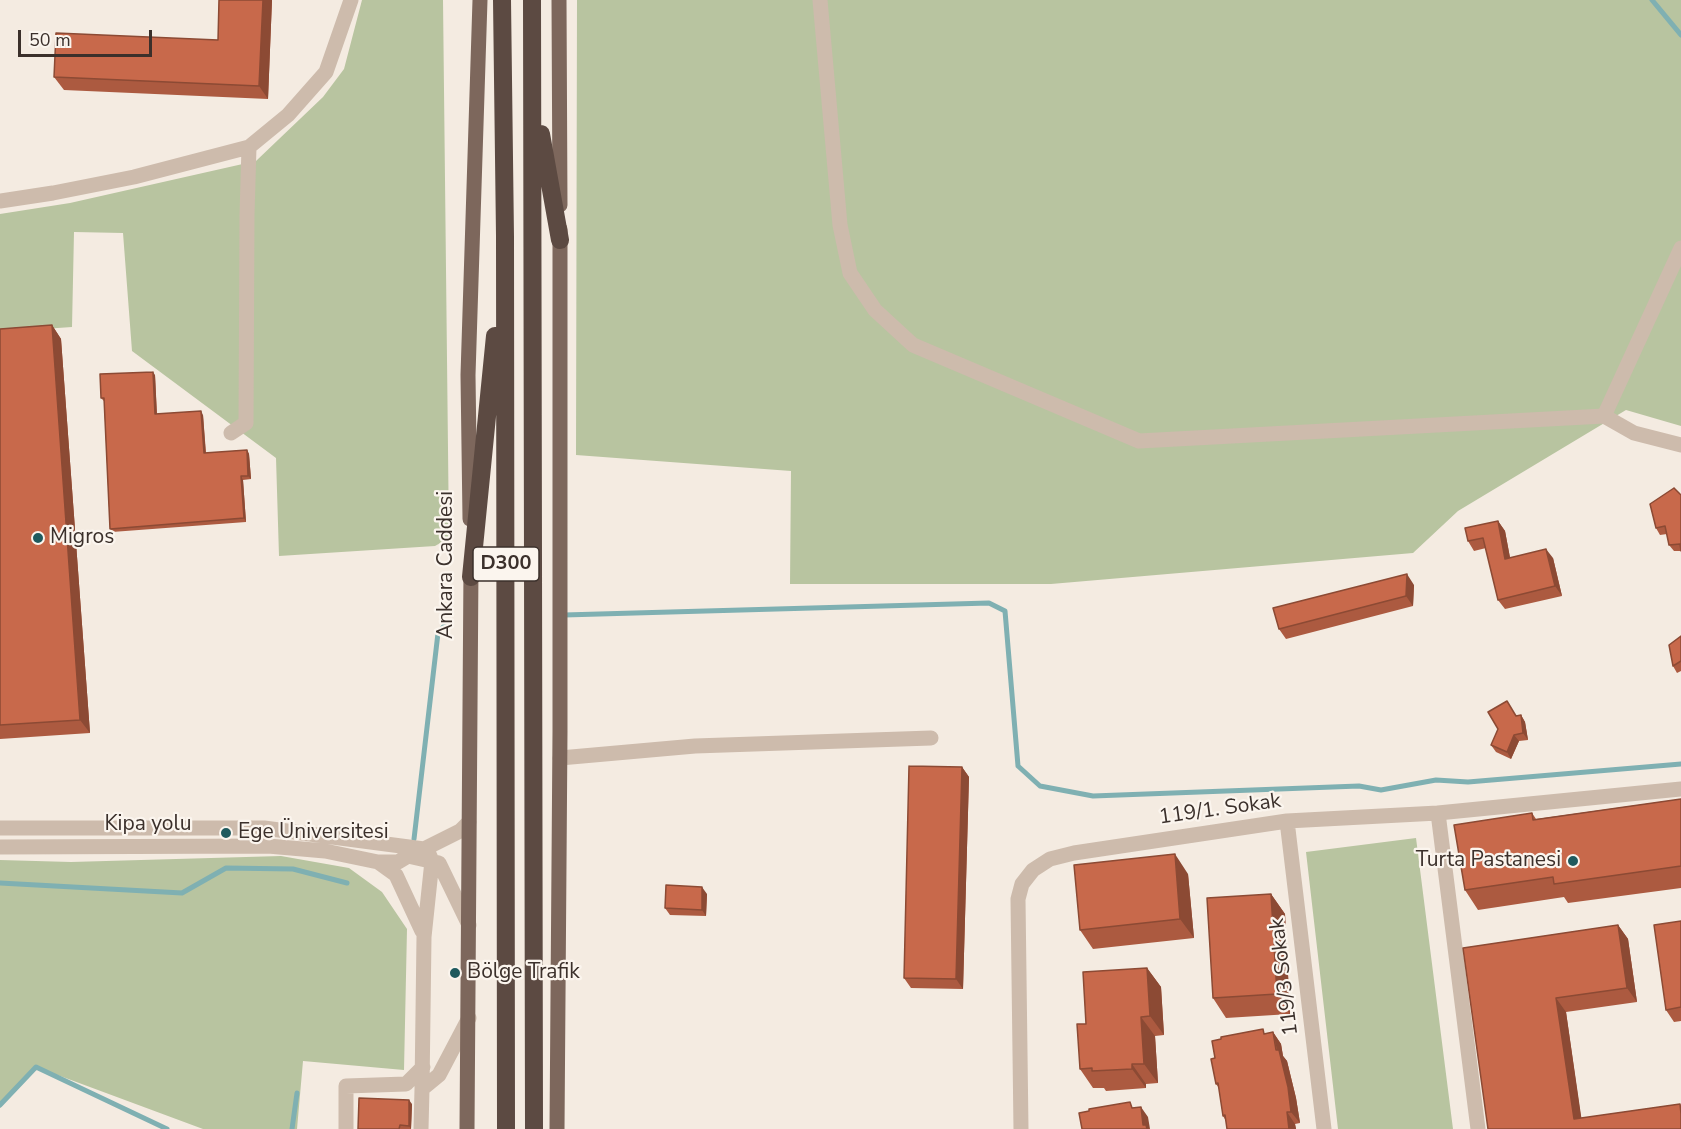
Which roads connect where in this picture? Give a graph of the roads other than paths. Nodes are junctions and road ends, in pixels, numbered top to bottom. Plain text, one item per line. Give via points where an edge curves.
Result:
1 (351, 0) edge
2 (480, 0) edge
3 (502, 0) edge
4 (532, 0) edge
5 (559, 0) edge
6 (820, 0) edge
7 (532, 85) junction
8 (249, 147) junction
9 (0, 201) edge
10 (505, 236) junction
11 (560, 240) junction
12 (1681, 248) edge
13 (1604, 416) junction
14 (231, 433) dead end
15 (1681, 445) edge
16 (471, 577) junction
17 (931, 738) dead end
18 (560, 758) junction
19 (1681, 789) edge
20 (1438, 813) junction
21 (1287, 821) junction
22 (469, 822) junction
23 (0, 828) edge
24 (0, 846) edge
25 (428, 855) junction
26 (378, 862) junction
27 (469, 925) junction
28 (424, 937) junction
29 (469, 1018) junction
30 (423, 1068) junction
31 (422, 1089) junction
32 (346, 1129) edge
33 (421, 1129) edge
34 (467, 1129) edge
35 (506, 1129) edge
36 (534, 1129) edge
37 (557, 1129) edge
38 (1021, 1129) edge
39 (1324, 1129) edge
40 (1478, 1129) edge

1 - 8 street via 326,72 288,115
2 - 16 main road, Ankara Caddesi via 468,375
3 - 10 highway, D300
4 - 7 highway, D300
5 - 11 main road
6 - 13 street via 840,225 850,273 875,310 913,345 1139,441
7 - 11 highway
7 - 36 highway, D300
8 - 9 street via 134,177
8 - 14 street via 246,423
10 - 16 highway
10 - 35 highway, D300
11 - 18 main road
12 - 13 street
13 - 15 street via 1634,433
16 - 22 main road, Ankara Caddesi
17 - 18 street via 695,746
18 - 37 main road
19 - 20 street, 119/1. Sokak
20 - 21 street, 119/1. Sokak
20 - 40 street
21 - 38 street, 119/1. Sokak via 1074,853 1050,859 1033,870 1022,884 1018,899
21 - 39 street, 119/3 Sokak
22 - 25 street
22 - 27 main road, Ankara Caddesi
23 - 25 street, Kipa yolu via 264,828
24 - 26 street, Kipa yolu via 268,846 325,851
25 - 26 street, Kipa yolu
25 - 27 street via 439,863
25 - 28 street
26 - 28 street via 396,875
27 - 29 main road, Ankara Caddesi
28 - 30 street
29 - 31 street via 439,1075
29 - 34 main road, Ankara Caddesi
30 - 31 street
30 - 32 street via 406,1084 346,1086
31 - 33 street

